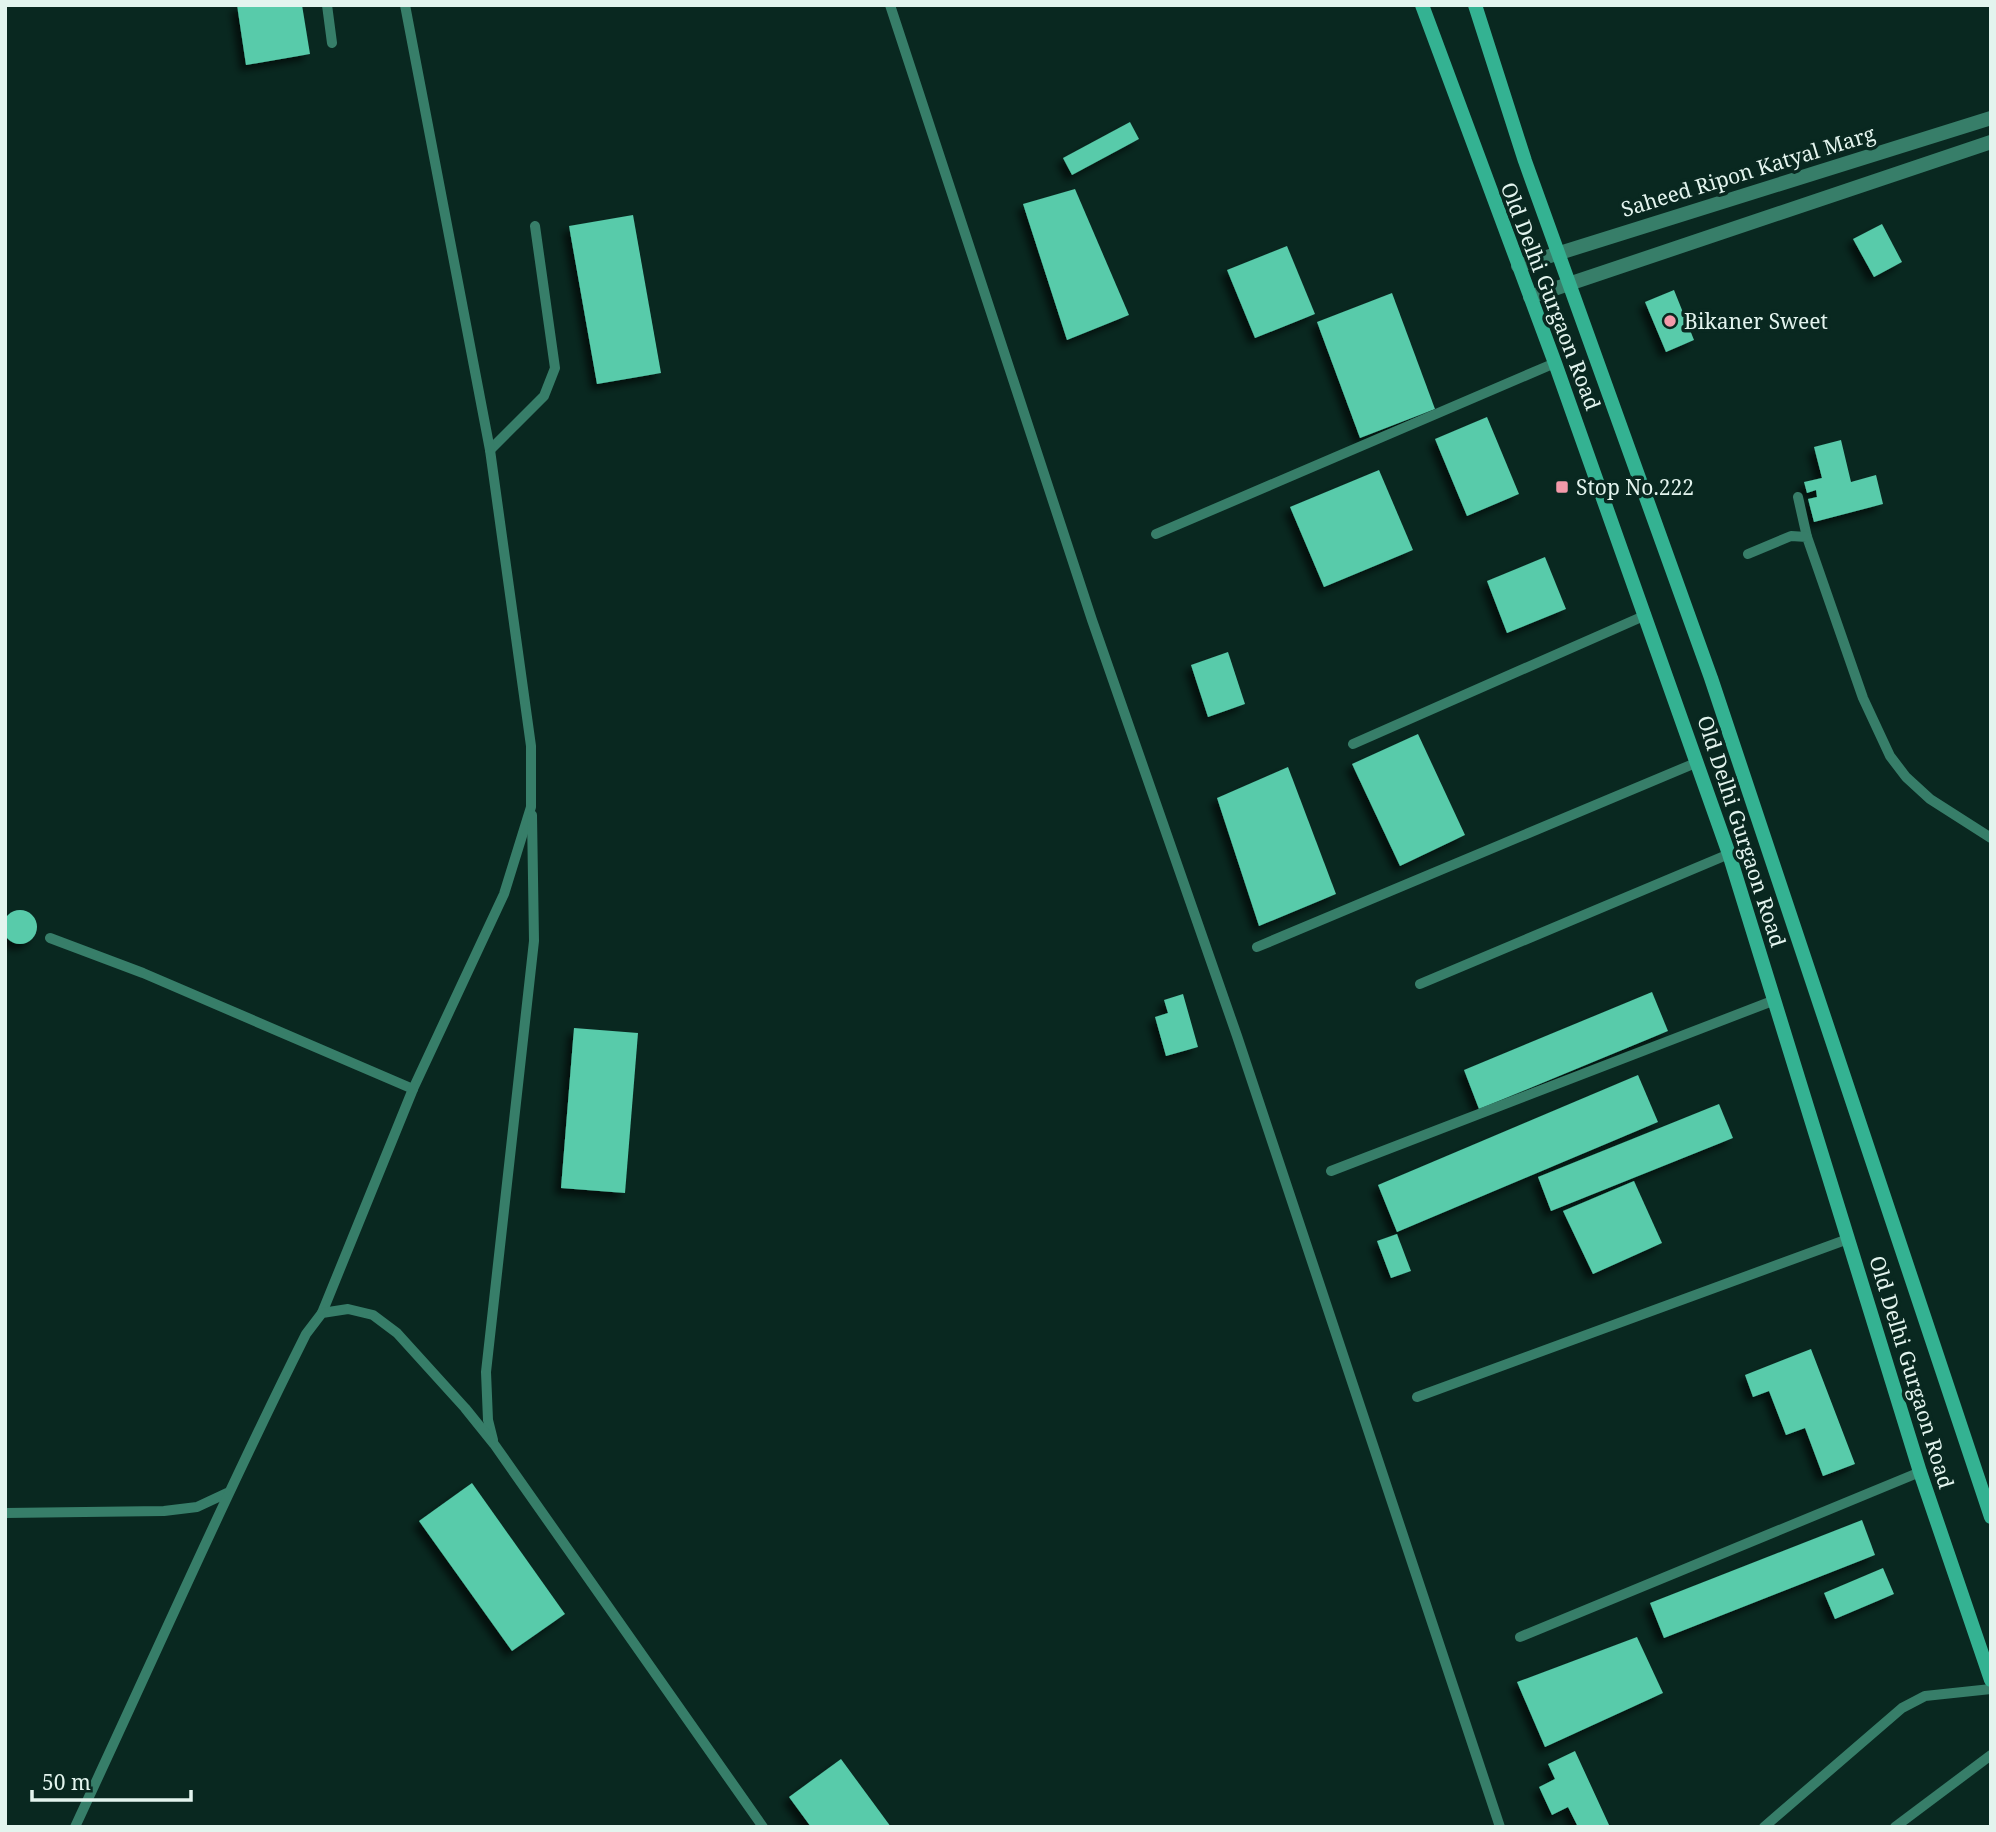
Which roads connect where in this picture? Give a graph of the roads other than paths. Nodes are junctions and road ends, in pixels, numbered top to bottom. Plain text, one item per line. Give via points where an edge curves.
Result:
1 (327, 5) edge
2 (405, 5) edge
3 (890, 5) edge
4 (1422, 5) edge
5 (1475, 5) edge
6 (332, 43) dead end
7 (1991, 118) edge
8 (1991, 142) edge
9 (535, 226) dead end
10 (1560, 251) junction
11 (1518, 267) junction
12 (1571, 284) junction
13 (1530, 296) junction
14 (1555, 363) junction
15 (490, 450) junction
16 (1798, 498) dead end
17 (1156, 534) dead end
18 (1807, 537) junction
19 (1748, 554) dead end
20 (1646, 615) junction
21 (1353, 744) dead end
22 (1698, 762) junction
23 (531, 807) junction
24 (1991, 838) edge
25 (1730, 854) junction
26 (50, 938) dead end
27 (1257, 947) dead end
28 (1420, 984) dead end
29 (1774, 1000) junction
30 (413, 1089) junction
31 (1331, 1171) dead end
32 (1848, 1239) junction
33 (322, 1313) junction
34 (1417, 1397) dead end
35 (494, 1444) junction
36 (1920, 1472) junction
37 (227, 1493) junction
38 (5, 1513) edge
39 (1991, 1517) edge
40 (1520, 1637) dead end
41 (1991, 1681) edge
42 (1991, 1689) edge
43 (1991, 1755) edge
44 (75, 1827) edge
45 (762, 1827) edge
46 (1500, 1827) edge
47 (1764, 1827) edge
48 (1895, 1827) edge

1 - 6 lane
2 - 15 lane
3 - 46 lane via 1092,620 1241,1049
4 - 11 main road, Old Delhi Gurgaon Road
5 - 10 main road, Old Delhi Gurgaon Road via 1525,161
7 - 10 street, Saheed Ripon Katyal Marg
8 - 12 street
9 - 15 lane via 555,368 544,396
10 - 11 street, Saheed Ripon Katyal Marg
10 - 12 main road, Old Delhi Gurgaon Road
11 - 13 main road, Old Delhi Gurgaon Road
12 - 13 street
12 - 39 main road, Old Delhi Gurgaon Road via 1711,678
13 - 14 main road, Old Delhi Gurgaon Road
14 - 17 lane
14 - 20 main road, Old Delhi Gurgaon Road
15 - 23 lane via 531,746
16 - 18 lane
18 - 19 lane via 1791,536
18 - 24 lane via 1863,698 1890,756 1930,799
20 - 21 lane
20 - 22 main road, Old Delhi Gurgaon Road
22 - 25 main road, Old Delhi Gurgaon Road
22 - 27 lane
23 - 30 lane via 504,894
23 - 35 lane via 534,941 486,1373
25 - 28 lane
25 - 29 main road, Old Delhi Gurgaon Road
26 - 30 lane
29 - 31 lane
29 - 32 main road, Old Delhi Gurgaon Road
30 - 33 lane
32 - 34 lane
32 - 36 main road, Old Delhi Gurgaon Road
33 - 35 lane via 348,1309 373,1315 397,1333
33 - 37 lane via 306,1334
35 - 45 lane
36 - 40 lane
36 - 41 main road, Old Delhi Gurgaon Road
37 - 38 lane via 197,1507 164,1511
37 - 44 lane
42 - 47 lane via 1925,1696 1902,1708
43 - 48 lane

